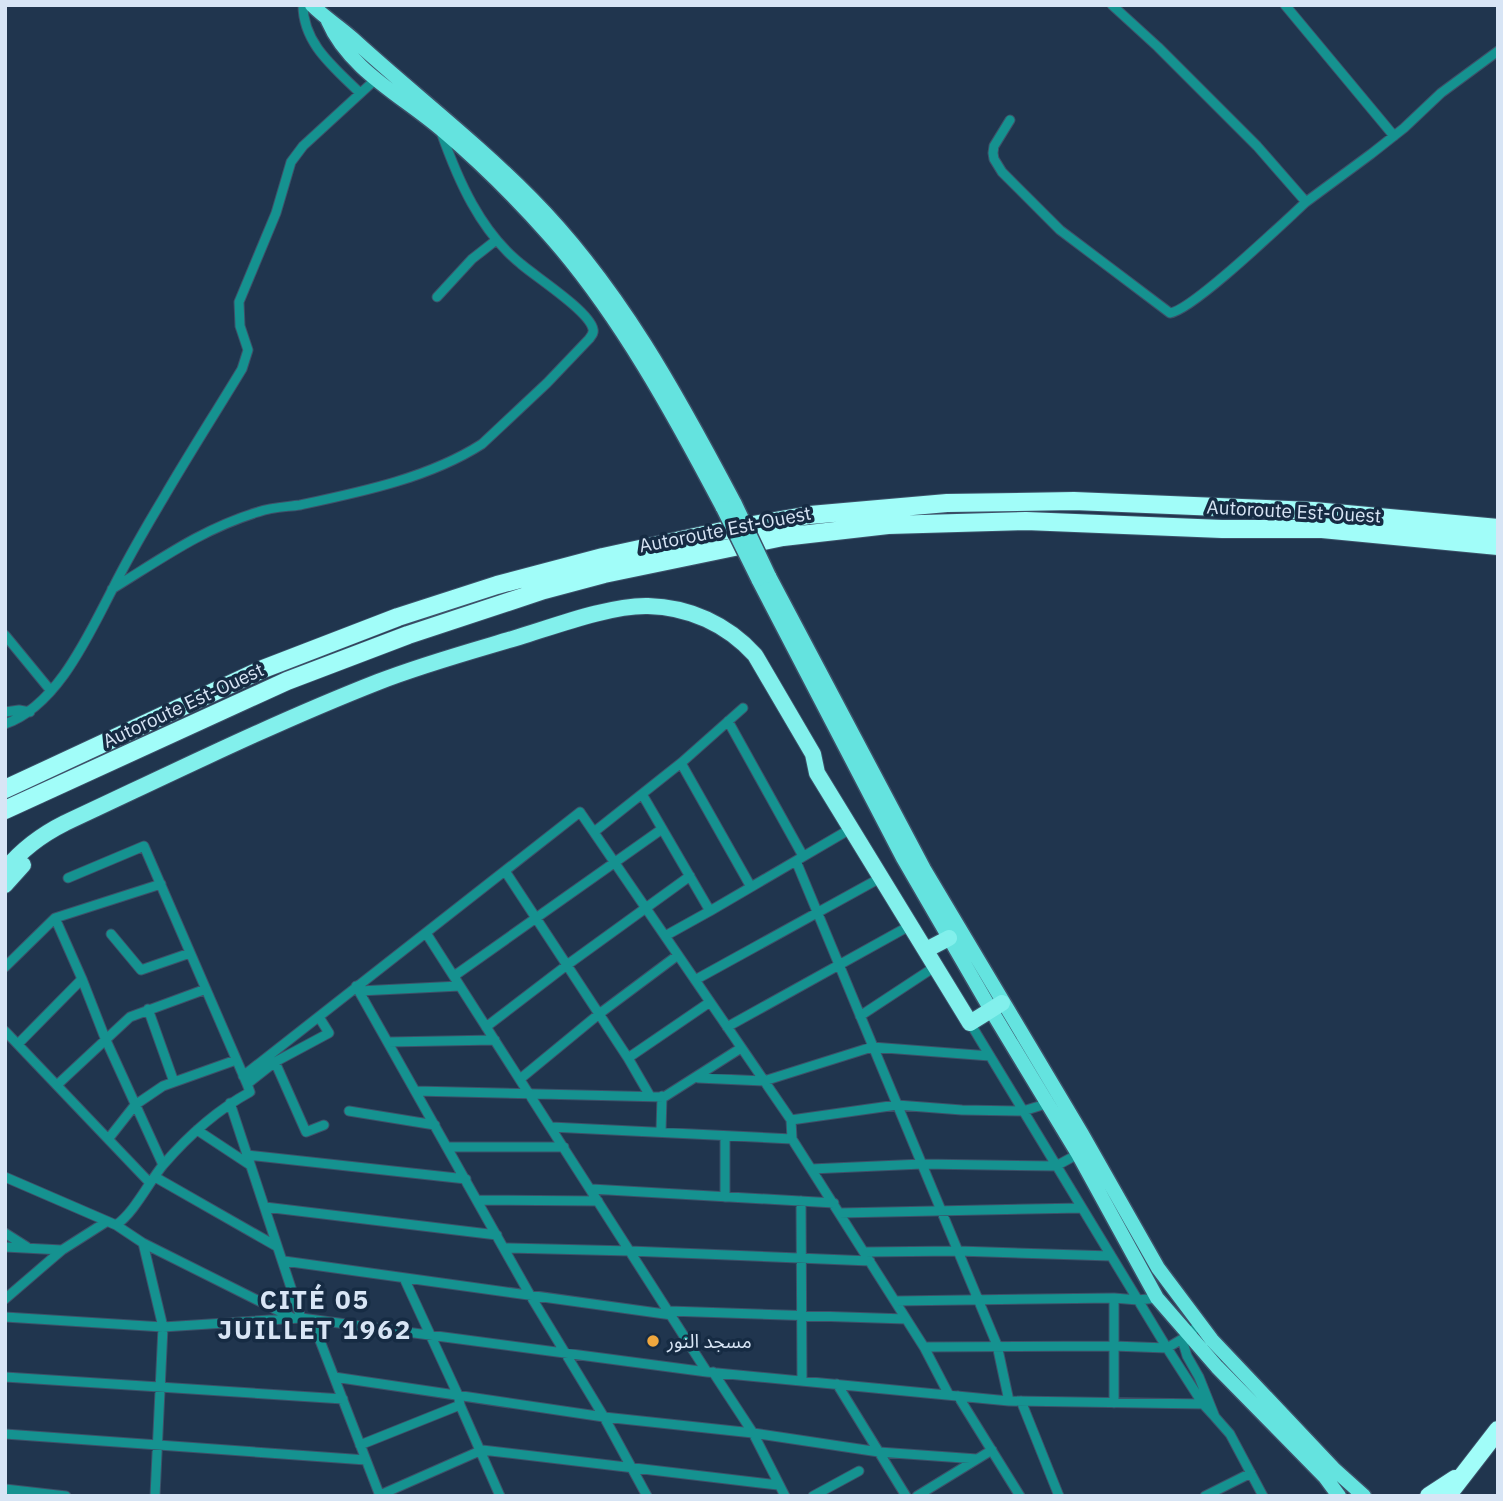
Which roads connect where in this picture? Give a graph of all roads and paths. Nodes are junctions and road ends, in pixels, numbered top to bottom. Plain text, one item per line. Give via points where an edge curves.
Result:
1 (303, 5) edge
2 (312, 5) edge
3 (1112, 5) edge
4 (1284, 5) edge
5 (328, 19) junction
6 (1498, 51) edge
7 (376, 79) junction
8 (360, 93) junction
9 (1010, 120) dead end
10 (440, 128) junction
11 (1394, 136) junction
12 (1307, 202) junction
13 (495, 241) junction
14 (437, 297) dead end
15 (729, 506) junction
16 (1498, 528) edge
17 (1461, 543) junction
18 (1498, 546) edge
19 (1498, 555) edge
20 (764, 577) junction
21 (112, 589) junction
22 (5, 635) edge
23 (51, 691) junction
24 (743, 708) dead end
25 (5, 712) edge
26 (30, 712) junction
27 (728, 721) junction
28 (5, 724) edge
29 (681, 763) junction
30 (821, 778) junction
31 (5, 789) edge
32 (642, 794) junction
33 (5, 810) edge
34 (852, 828) junction
35 (663, 829) junction
36 (594, 832) junction
37 (800, 859) junction
38 (615, 863) junction
39 (5, 870) edge
40 (505, 871) junction
41 (690, 876) junction
42 (882, 877) junction
43 (68, 878) dead end
44 (160, 884) junction
45 (5, 885) edge
46 (751, 887) junction
47 (646, 908) junction
48 (710, 911) junction
49 (817, 913) junction
50 (536, 917) junction
51 (55, 918) junction
52 (911, 925) junction
53 (426, 933) junction
54 (111, 934) dead end
55 (664, 936) junction
56 (948, 938) junction
57 (926, 950) junction
58 (190, 953) junction
59 (678, 955) junction
60 (567, 965) junction
61 (839, 965) junction
62 (936, 966) junction
63 (5, 967) edge
64 (454, 976) junction
65 (82, 979) junction
66 (695, 979) junction
67 (460, 986) junction
68 (206, 989) junction
69 (357, 989) junction
70 (710, 1002) junction
71 (996, 1007) junction
72 (148, 1009) junction
73 (599, 1014) junction
74 (860, 1016) junction
75 (319, 1017) junction
76 (970, 1023) junction
77 (486, 1027) junction
78 (727, 1027) junction
79 (5, 1031) edge
80 (105, 1038) junction
81 (495, 1040) junction
82 (388, 1042) junction
83 (18, 1044) junction
84 (872, 1047) junction
85 (741, 1048) junction
86 (990, 1056) junction
87 (628, 1058) junction
88 (236, 1060) junction
89 (275, 1062) junction
90 (696, 1078) junction
91 (520, 1079) junction
92 (245, 1080) junction
93 (764, 1080) junction
94 (174, 1082) junction
95 (57, 1085) junction
96 (415, 1091) junction
97 (530, 1094) junction
98 (650, 1096) junction
99 (662, 1097) junction
100 (1054, 1101) junction
101 (230, 1103) junction
102 (135, 1105) junction
103 (897, 1105) junction
104 (348, 1111) dead end
105 (1023, 1111) junction
106 (791, 1120) junction
107 (324, 1125) dead end
108 (435, 1125) junction
109 (551, 1127) junction
110 (197, 1130) junction
111 (661, 1131) junction
112 (725, 1137) junction
113 (109, 1138) junction
114 (792, 1139) junction
115 (447, 1147) junction
116 (564, 1147) junction
117 (1078, 1154) junction
118 (247, 1155) junction
119 (922, 1164) junction
120 (163, 1165) junction
121 (250, 1165) junction
122 (1056, 1166) junction
123 (810, 1169) junction
124 (1094, 1172) junction
125 (5, 1177) edge
126 (466, 1179) junction
127 (153, 1180) junction
128 (591, 1189) junction
129 (725, 1197) junction
130 (478, 1200) junction
131 (598, 1201) junction
132 (801, 1201) junction
133 (265, 1207) junction
134 (836, 1208) junction
135 (1082, 1208) junction
136 (941, 1211) junction
137 (106, 1222) junction
138 (116, 1225) junction
139 (5, 1233) edge
140 (497, 1236) junction
141 (143, 1243) junction
142 (276, 1246) junction
143 (5, 1247) edge
144 (27, 1247) junction
145 (505, 1248) junction
146 (62, 1250) junction
147 (630, 1251) junction
148 (958, 1251) junction
149 (867, 1256) junction
150 (1111, 1256) junction
151 (800, 1258) junction
152 (284, 1261) junction
153 (404, 1278) junction
154 (8, 1294) edge
155 (530, 1296) junction
156 (1114, 1298) junction
157 (1157, 1298) junction
158 (978, 1300) junction
159 (1138, 1300) junction
160 (895, 1301) junction
161 (671, 1313) junction
162 (800, 1316) junction
163 (5, 1317) edge
164 (297, 1318) junction
165 (906, 1319) junction
166 (312, 1320) junction
167 (1199, 1325) junction
168 (163, 1327) junction
169 (429, 1334) junction
170 (1185, 1337) junction
171 (997, 1345) junction
172 (1113, 1346) junction
173 (924, 1347) junction
174 (1167, 1348) junction
175 (565, 1353) junction
176 (710, 1372) junction
177 (5, 1377) edge
178 (334, 1377) junction
179 (802, 1381) junction
180 (837, 1384) junction
181 (160, 1387) junction
182 (458, 1395) junction
183 (953, 1395) junction
184 (343, 1399) junction
185 (1009, 1401) junction
186 (1021, 1401) junction
187 (1114, 1403) junction
188 (460, 1405) junction
189 (1203, 1405) junction
190 (604, 1417) junction
191 (1215, 1417) junction
192 (1498, 1430) edge
193 (752, 1433) junction
194 (5, 1434) edge
195 (159, 1445) junction
196 (360, 1445) junction
197 (482, 1450) junction
198 (992, 1450) junction
199 (879, 1452) junction
200 (977, 1459) junction
201 (366, 1460) junction
202 (631, 1467) junction
203 (859, 1471) dead end
204 (1251, 1473) junction
205 (1464, 1473) junction
206 (778, 1485) junction
207 (5, 1489) edge
208 (380, 1495) edge
209 (1019, 1495) edge
210 (66, 1496) edge
211 (155, 1496) edge
212 (500, 1496) edge
213 (648, 1496) edge
214 (785, 1496) edge
215 (813, 1496) edge
216 (906, 1496) edge
217 (917, 1496) edge
218 (1059, 1496) edge
219 (1205, 1496) edge
220 (1263, 1496) edge
221 (1339, 1496) edge
222 (1364, 1496) edge
223 (1429, 1496) edge
224 (1447, 1496) edge

1 - 8 street via 309,36
2 - 5 main road
3 - 12 street
4 - 11 street
5 - 7 main road via 338,40
5 - 15 main road via 477,147 557,226 622,310 683,405
6 - 11 street via 1441,93
7 - 8 street
7 - 10 main road
8 - 21 street via 290,162 276,213 239,302 246,360
9 - 12 street via 994,146 994,159 1002,172 1060,230 1170,313 1213,284
10 - 13 street via 454,169
10 - 15 main road via 549,234 580,273 646,369
11 - 12 street
13 - 14 street
13 - 21 street via 563,296 593,329 581,349 482,444 404,479 249,515 188,541
15 - 20 main road, bridge
16 - 31 highway, Autoroute Est-Ouest via 1314,511 1074,501 947,503 810,515 736,527 590,560 398,617 263,669
17 - 18 highway, Autoroute Est-Ouest
17 - 19 highway
17 - 33 highway, Autoroute Est-Ouest via 1322,530 1026,521 888,524 783,537 544,590 419,631 287,681
20 - 56 main road via 903,858
20 - 71 main road
21 - 23 street via 89,637
22 - 23 street
23 - 26 street
24 - 27 street
25 - 26 street
26 - 28 street
27 - 29 street
27 - 37 street
29 - 32 street
29 - 46 street
30 - 34 highway
30 - 39 highway via 813,754 764,669 742,641 699,615 645,605 610,611 379,681 65,823 24,849
30 - 45 highway via 811,770 747,659 730,644 679,620 633,617 531,643 361,698 69,832 34,855
32 - 35 street
32 - 36 street
34 - 37 street
34 - 42 highway
35 - 38 street
35 - 41 street
36 - 38 street
36 - 40 street via 580,812
37 - 46 street
37 - 49 street
38 - 47 street
38 - 50 street
40 - 50 street
40 - 53 street
41 - 47 street
41 - 48 street
42 - 49 street
42 - 52 highway
43 - 44 street via 144,846
44 - 51 street
44 - 58 street
46 - 48 street
47 - 55 street
47 - 60 street
48 - 55 street
49 - 61 street
49 - 66 street
50 - 60 street
50 - 64 street
51 - 63 street
51 - 65 street
52 - 57 highway
52 - 61 street
53 - 64 street
53 - 69 street
54 - 58 street via 141,970
55 - 59 street
56 - 57 highway
56 - 71 main road
57 - 62 highway
58 - 68 street
59 - 66 street
59 - 73 street
60 - 73 street
60 - 77 street
61 - 74 street
61 - 78 street
62 - 74 street
62 - 76 highway
64 - 67 street
65 - 80 street
65 - 83 street
66 - 70 street
67 - 69 street
67 - 77 street
68 - 72 street
68 - 88 street
69 - 75 street
69 - 82 street
70 - 78 street
70 - 87 street
71 - 76 highway
71 - 100 main road
72 - 80 street
72 - 94 street
73 - 87 street
73 - 91 street
74 - 84 street
75 - 89 street via 329,1033
75 - 92 street
76 - 86 street
77 - 81 street
78 - 85 street
79 - 83 street
80 - 95 street
80 - 102 street
81 - 82 street
81 - 91 street
82 - 96 street
83 - 95 street
84 - 86 street
84 - 93 street
84 - 103 street
85 - 90 street
85 - 93 street
86 - 105 street
87 - 98 street
88 - 92 street
88 - 94 street
89 - 92 street
89 - 107 street via 306,1132
90 - 93 street
90 - 99 street
91 - 97 street
92 - 101 street via 250,1092
93 - 106 street
94 - 102 street
95 - 113 street
96 - 97 street
96 - 108 street
97 - 98 street
97 - 109 street
98 - 99 street
99 - 111 street
100 - 105 street
100 - 117 main road
100 - 124 main road
101 - 110 street
101 - 118 street
102 - 113 street
102 - 120 street
103 - 105 street
103 - 106 street
103 - 119 street
104 - 108 street
105 - 122 street
106 - 114 street
108 - 115 street
109 - 111 street
109 - 116 street
110 - 120 street
110 - 121 street
111 - 112 street
112 - 114 street
112 - 129 street
113 - 127 street
114 - 123 street
115 - 116 street
115 - 126 street
116 - 128 street
117 - 122 street
117 - 124 main road
118 - 121 street
118 - 126 street
119 - 122 street
119 - 123 street
119 - 136 street
120 - 127 street
121 - 133 street
122 - 135 street
123 - 134 street
124 - 157 main road
124 - 167 main road
125 - 137 street
126 - 130 street
127 - 138 street
127 - 142 street
128 - 129 street
128 - 131 street
129 - 132 street
130 - 131 street
130 - 140 street
131 - 147 street
132 - 134 street
132 - 151 street
133 - 140 street
133 - 142 street
134 - 136 street
134 - 149 street
135 - 136 street
135 - 150 street
136 - 148 street
137 - 138 street
137 - 146 street
138 - 141 street
139 - 144 street
140 - 145 street
141 - 164 street
141 - 168 street
142 - 152 street
143 - 144 street
144 - 146 street
145 - 147 street
145 - 155 street
146 - 154 street
147 - 151 street
147 - 161 street
148 - 149 street
148 - 150 street
148 - 158 street
149 - 151 street
149 - 160 street
150 - 159 street
151 - 162 street
152 - 153 street
152 - 164 street
153 - 155 street
153 - 169 street
155 - 161 street
155 - 175 street
156 - 158 street
156 - 159 street
156 - 172 street
157 - 159 street
157 - 170 main road
158 - 160 street
158 - 171 street
159 - 174 street
160 - 165 street
161 - 162 street
161 - 176 street
162 - 165 street
162 - 179 street
163 - 168 street
164 - 166 street
164 - 168 street
165 - 173 street
166 - 169 street
166 - 178 street
167 - 170 street
167 - 222 main road
168 - 181 street
169 - 175 street
169 - 182 street
170 - 174 street
170 - 191 street via 1187,1356
170 - 221 main road
171 - 172 street
171 - 173 street
171 - 185 street
172 - 174 street
172 - 187 street
173 - 183 street
174 - 189 street
175 - 176 street
175 - 190 street
176 - 179 street
176 - 193 street
177 - 181 street
178 - 182 street
178 - 184 street
179 - 180 street
180 - 183 street
180 - 199 street
181 - 184 street
181 - 195 street
182 - 188 street
182 - 190 street
183 - 185 street
183 - 198 street
184 - 196 street
185 - 186 street
186 - 187 street
186 - 218 street
187 - 189 street
188 - 196 street
188 - 197 street
189 - 191 street
190 - 193 street
190 - 202 street
191 - 204 street
192 - 205 highway
193 - 199 street
193 - 206 street
194 - 195 street
195 - 201 street
195 - 211 street
196 - 201 street
197 - 202 street
197 - 208 street
197 - 212 street
198 - 200 street
198 - 209 street
199 - 200 street
199 - 216 street
200 - 217 street
201 - 208 street
202 - 206 street
202 - 213 street
203 - 215 street
204 - 219 street
204 - 220 street
205 - 223 highway
205 - 224 highway
206 - 214 street
207 - 210 street

